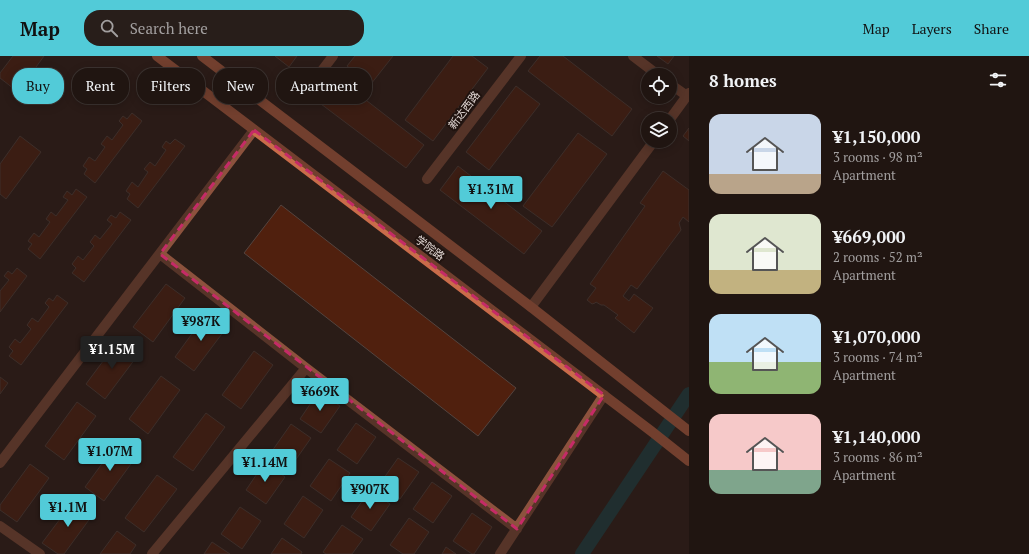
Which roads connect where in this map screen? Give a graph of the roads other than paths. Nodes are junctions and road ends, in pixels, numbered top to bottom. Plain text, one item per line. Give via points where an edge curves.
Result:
1 (157, 56) edge
2 (202, 56) edge
3 (333, 56) edge
4 (521, 56) edge
5 (633, 56) edge
6 (324, 68) edge
7 (649, 68) edge
8 (677, 88) edge
9 (688, 95) edge
10 (675, 112) edge
11 (254, 130) junction
12 (649, 148) edge
13 (427, 180) dead end
14 (160, 254) junction
15 (530, 307) junction
16 (306, 368) junction
17 (604, 395) junction
18 (689, 431) edge
19 (689, 461) edge
20 (0, 463) edge
21 (0, 526) edge
22 (517, 529) junction
23 (40, 554) edge
24 (152, 554) edge
25 (500, 554) edge

1 - 11 main road, 学院路
2 - 15 main road, 学院路
3 - 6 street
4 - 13 street, 新达西路
5 - 7 street
8 - 9 street
9 - 10 street
11 - 14 street
11 - 17 main road, 学院路
12 - 15 street
14 - 16 street
14 - 20 street
15 - 18 main road, 学院路
16 - 22 street
16 - 24 street
17 - 19 main road, 学院路
17 - 22 street
21 - 23 street
22 - 25 street

